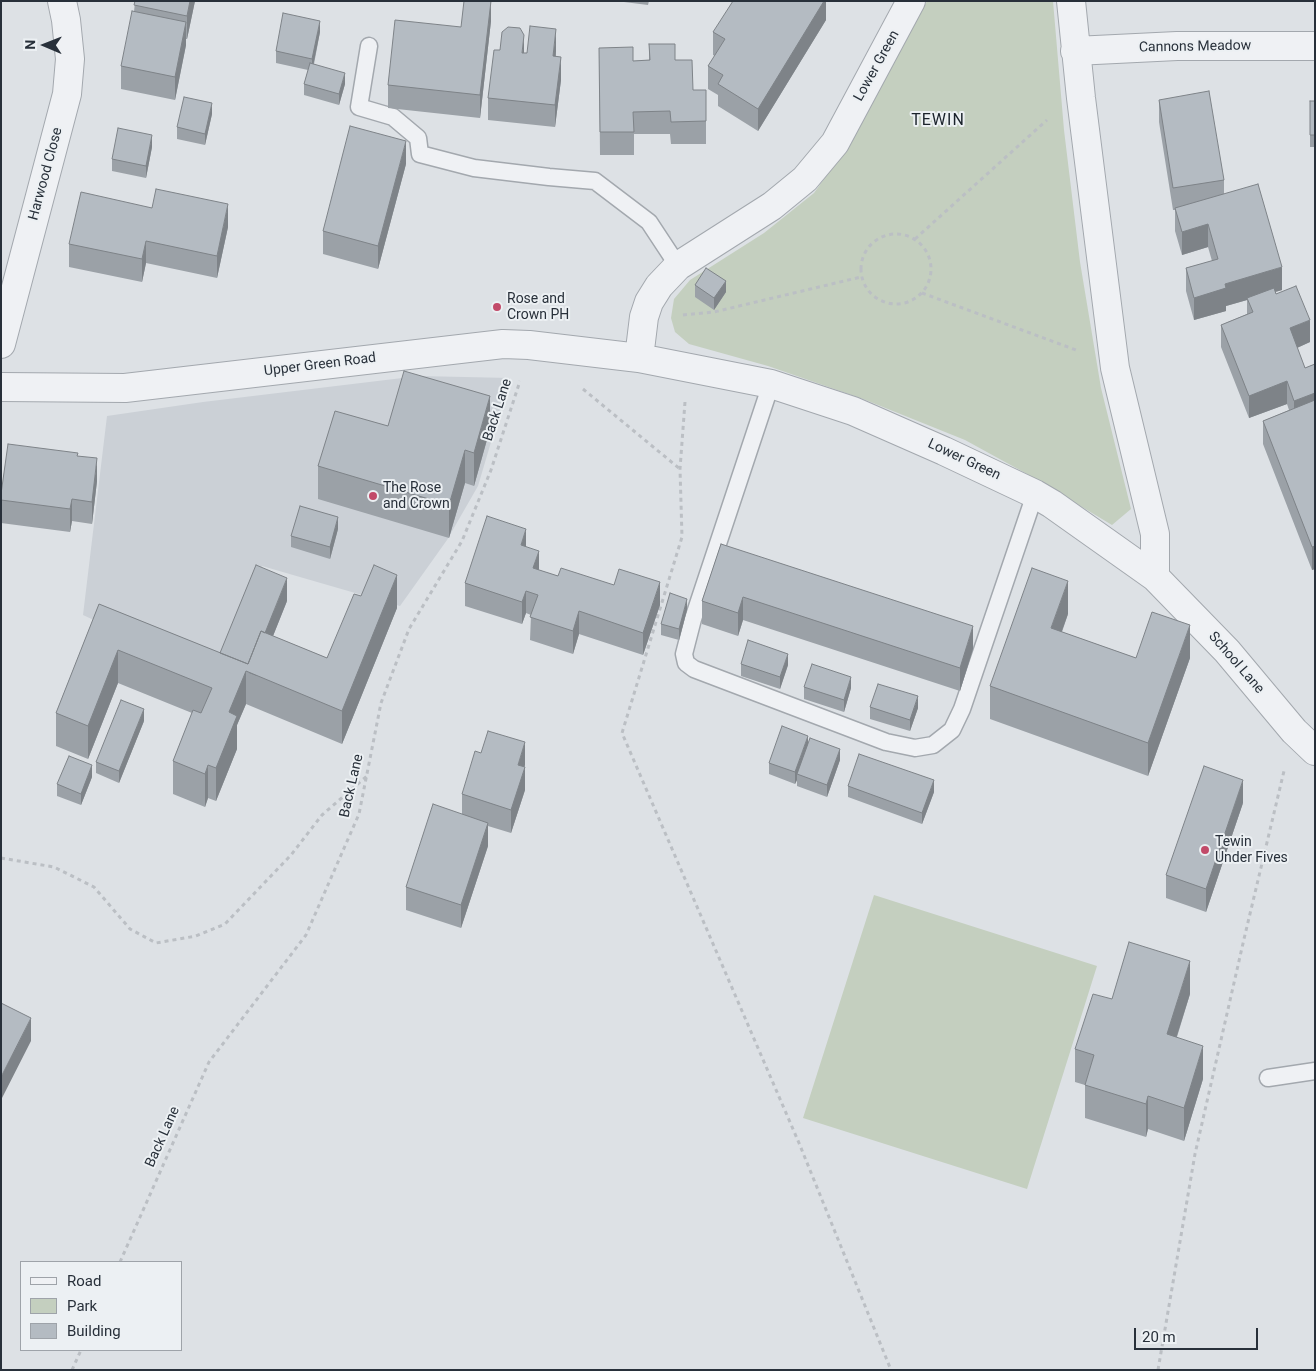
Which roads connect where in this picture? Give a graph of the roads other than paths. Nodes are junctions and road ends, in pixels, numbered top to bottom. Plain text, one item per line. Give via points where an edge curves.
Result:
1 (62, 1) edge
2 (911, 1) edge
3 (1071, 1) edge
4 (369, 46) dead end
5 (1315, 46) edge
6 (1075, 51) junction
7 (678, 266) junction
8 (1, 344) edge
9 (639, 358) junction
10 (771, 384) junction
11 (1, 387) edge
12 (1036, 494) junction
13 (1155, 577) junction
14 (1307, 739) edge
15 (1315, 1071) edge
16 (1268, 1078) dead end

1 - 8 street, Harwood Close via 70,59 67,94
2 - 7 street, Lower Green via 835,142 805,178 772,206
3 - 6 street
4 - 7 lane via 360,108 393,117 418,138 420,154 474,168 595,181 649,222
5 - 6 street, Cannons Meadow via 1177,46
6 - 13 street via 1115,368 1155,534
7 - 9 street, Lower Green via 649,302
9 - 10 street, Lower Green
9 - 11 street, Upper Green Road via 503,344 125,388
10 - 12 street, Lower Green via 852,411
10 - 12 lane via 693,619 684,654 686,662 694,669 886,742 914,748 933,745 952,730 962,708
12 - 13 street, Lower Green
13 - 14 street, School Lane
15 - 16 lane

